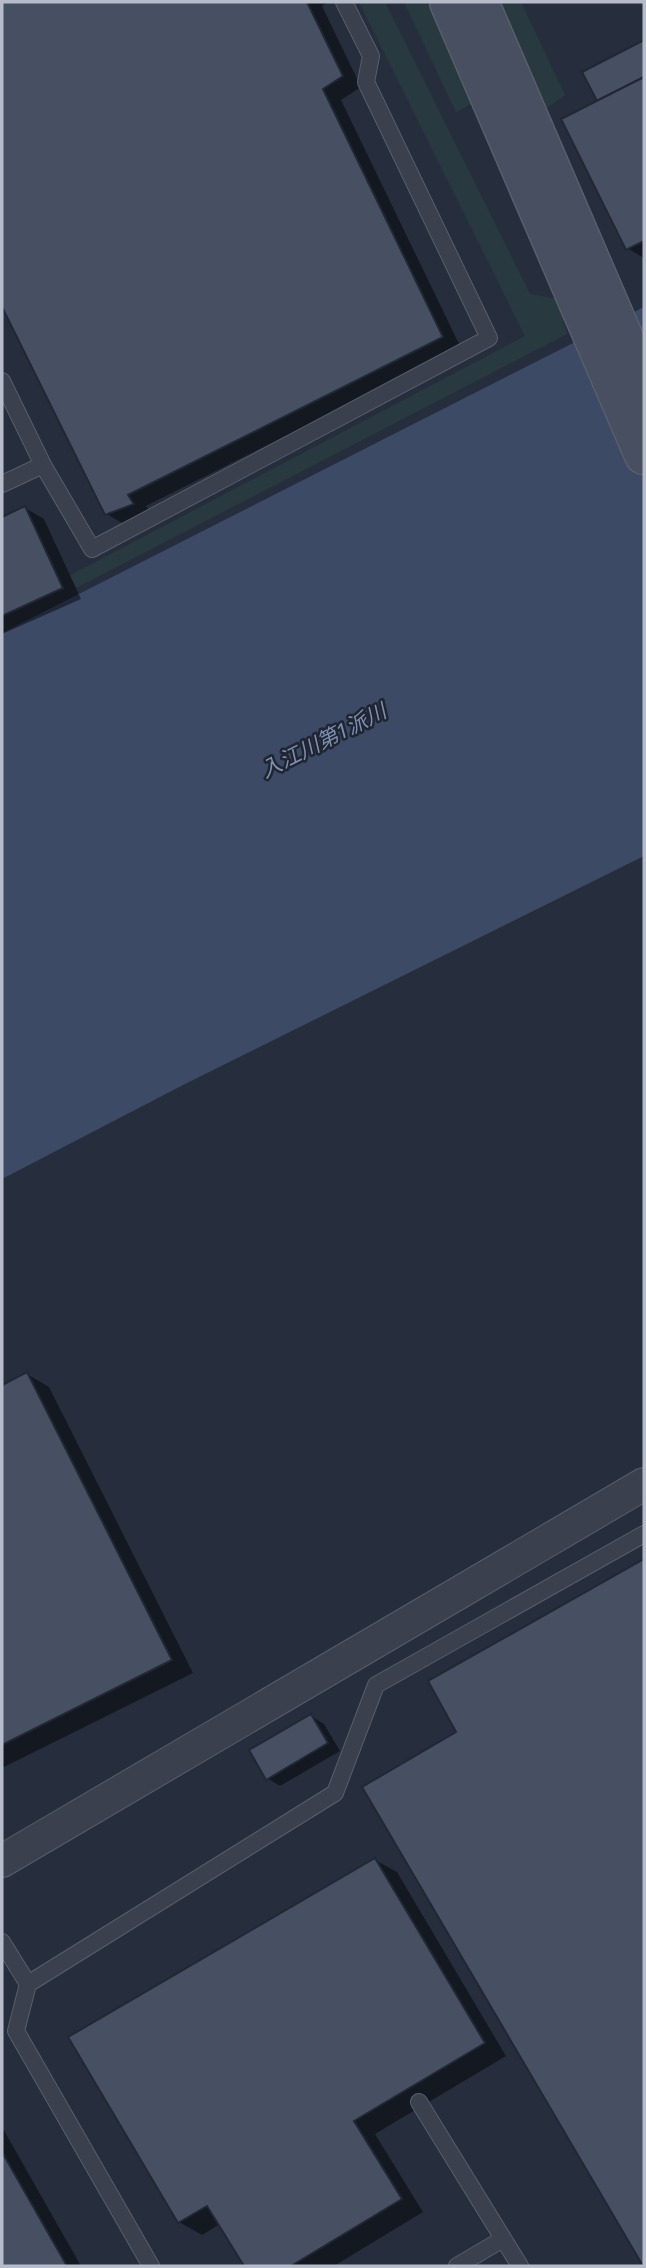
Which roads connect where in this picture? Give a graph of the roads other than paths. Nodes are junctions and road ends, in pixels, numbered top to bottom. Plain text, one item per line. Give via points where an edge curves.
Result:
1 (344, 2) edge
2 (449, 2) edge
3 (479, 2) edge
4 (600, 316) junction
5 (2, 381) edge
6 (644, 385) edge
7 (644, 455) edge
8 (43, 465) junction
9 (2, 484) edge
10 (644, 1484) edge
11 (644, 1534) edge
12 (2, 1861) edge
13 (2, 1942) edge
14 (29, 1984) junction
15 (419, 2102) dead end
16 (503, 2239) junction
17 (151, 2266) edge
18 (457, 2266) edge
19 (520, 2266) edge

1 - 8 lane via 371,56 366,82 489,338 92,549
2 - 4 street
3 - 4 street
4 - 6 street
4 - 7 street
5 - 8 lane
8 - 9 lane
10 - 12 street
11 - 14 lane via 376,1685 335,1793
13 - 14 lane
14 - 17 lane via 16,2031
15 - 16 lane
16 - 18 lane
16 - 19 lane

